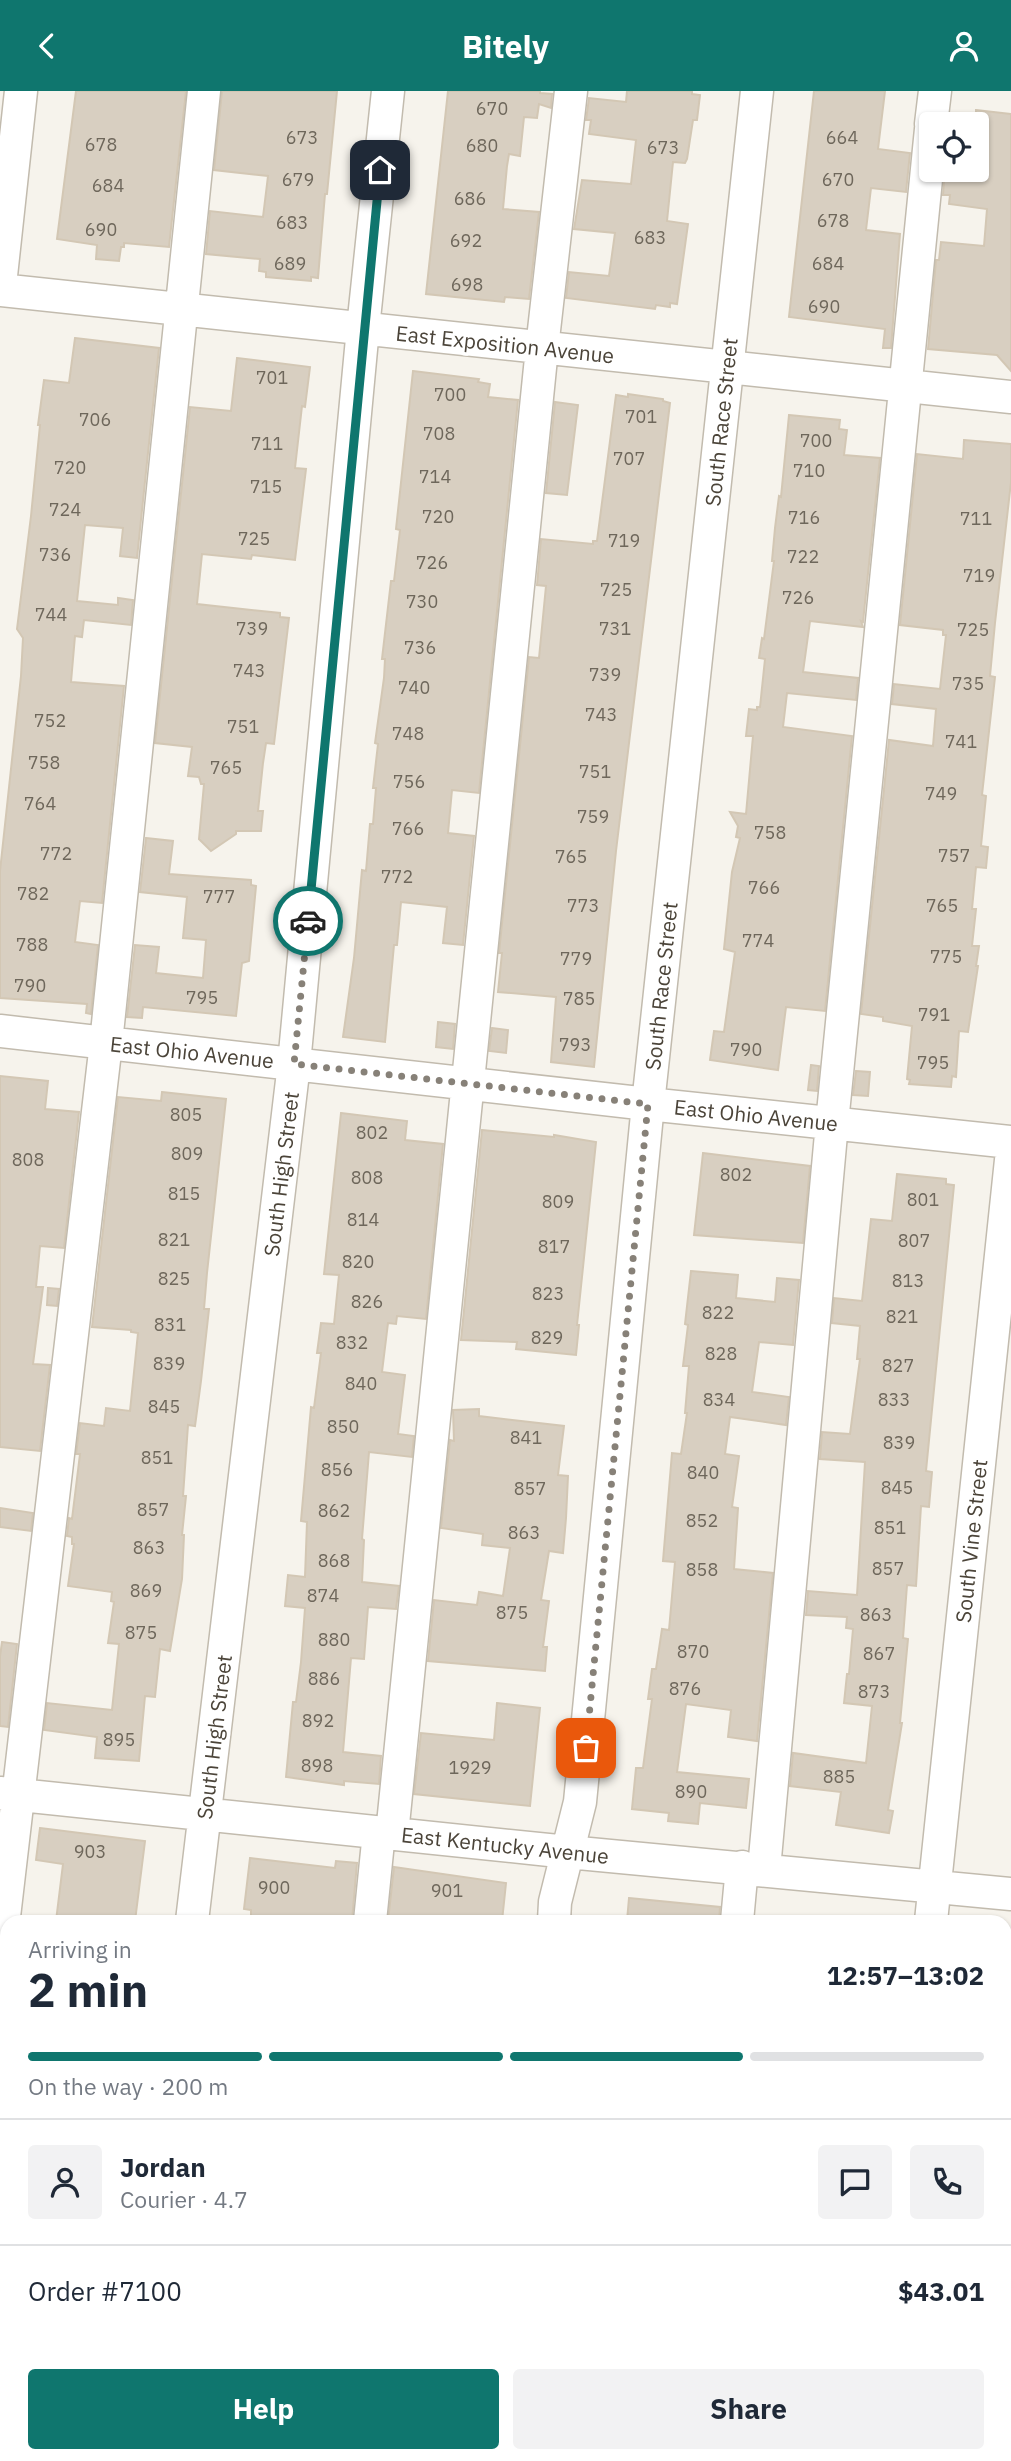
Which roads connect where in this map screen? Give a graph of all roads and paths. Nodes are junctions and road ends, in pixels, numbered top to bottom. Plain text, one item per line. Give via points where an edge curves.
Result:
1 (21, 91) edge
2 (204, 91) edge
3 (388, 91) edge
4 (571, 91) edge
5 (757, 91) edge
6 (935, 91) edge
7 (933, 112) edge
8 (925, 182) edge
9 (0, 285) edge
10 (0, 290) edge
11 (180, 309) junction
12 (363, 328) junction
13 (542, 348) junction
14 (727, 368) junction
15 (905, 386) junction
16 (1011, 397) edge
17 (0, 1031) edge
18 (106, 1043) junction
19 (294, 1064) junction
20 (468, 1083) junction
21 (648, 1104) junction
22 (832, 1123) junction
23 (1011, 1142) edge
24 (1011, 1160) edge
25 (9, 1794) edge
26 (205, 1815) junction
27 (385, 1833) junction
28 (568, 1852) junction
29 (753, 1868) junction
30 (934, 1886) junction
31 (1011, 1894) edge
32 (2, 1915) edge
33 (193, 1915) edge
34 (371, 1915) edge
35 (554, 1915) edge
36 (739, 1915) edge
37 (932, 1915) edge

1 - 9 street
2 - 11 street
3 - 12 street, South High Street
4 - 13 street
5 - 14 street, South Race Street
6 - 7 street
8 - 15 street
10 - 11 street, East Exposition Avenue
11 - 12 street, East Exposition Avenue
11 - 18 street
12 - 13 street, East Exposition Avenue
12 - 19 street, South High Street
13 - 14 street, East Exposition Avenue
13 - 20 street
14 - 15 street, East Exposition Avenue
14 - 21 street, South Race Street
15 - 16 street, East Exposition Avenue
15 - 22 street
17 - 18 street, East Ohio Avenue
18 - 19 street, East Ohio Avenue
18 - 25 street
19 - 20 street, East Ohio Avenue
19 - 26 street, South High Street
20 - 21 street, East Ohio Avenue
20 - 27 street
21 - 22 street, East Ohio Avenue
21 - 28 street, South Race Street via 580,1802
22 - 23 street, East Ohio Avenue
22 - 29 street
24 - 30 street, South Vine Street
25 - 26 street, East Kentucky Avenue
25 - 32 street
26 - 27 street, East Kentucky Avenue
26 - 33 street, South High Street
27 - 28 street, East Kentucky Avenue
27 - 34 street
28 - 29 street, East Kentucky Avenue
28 - 35 street, South Race Street
29 - 30 street, East Kentucky Avenue
29 - 36 street
30 - 31 street, East Kentucky Avenue
30 - 37 street, South Vine Street

